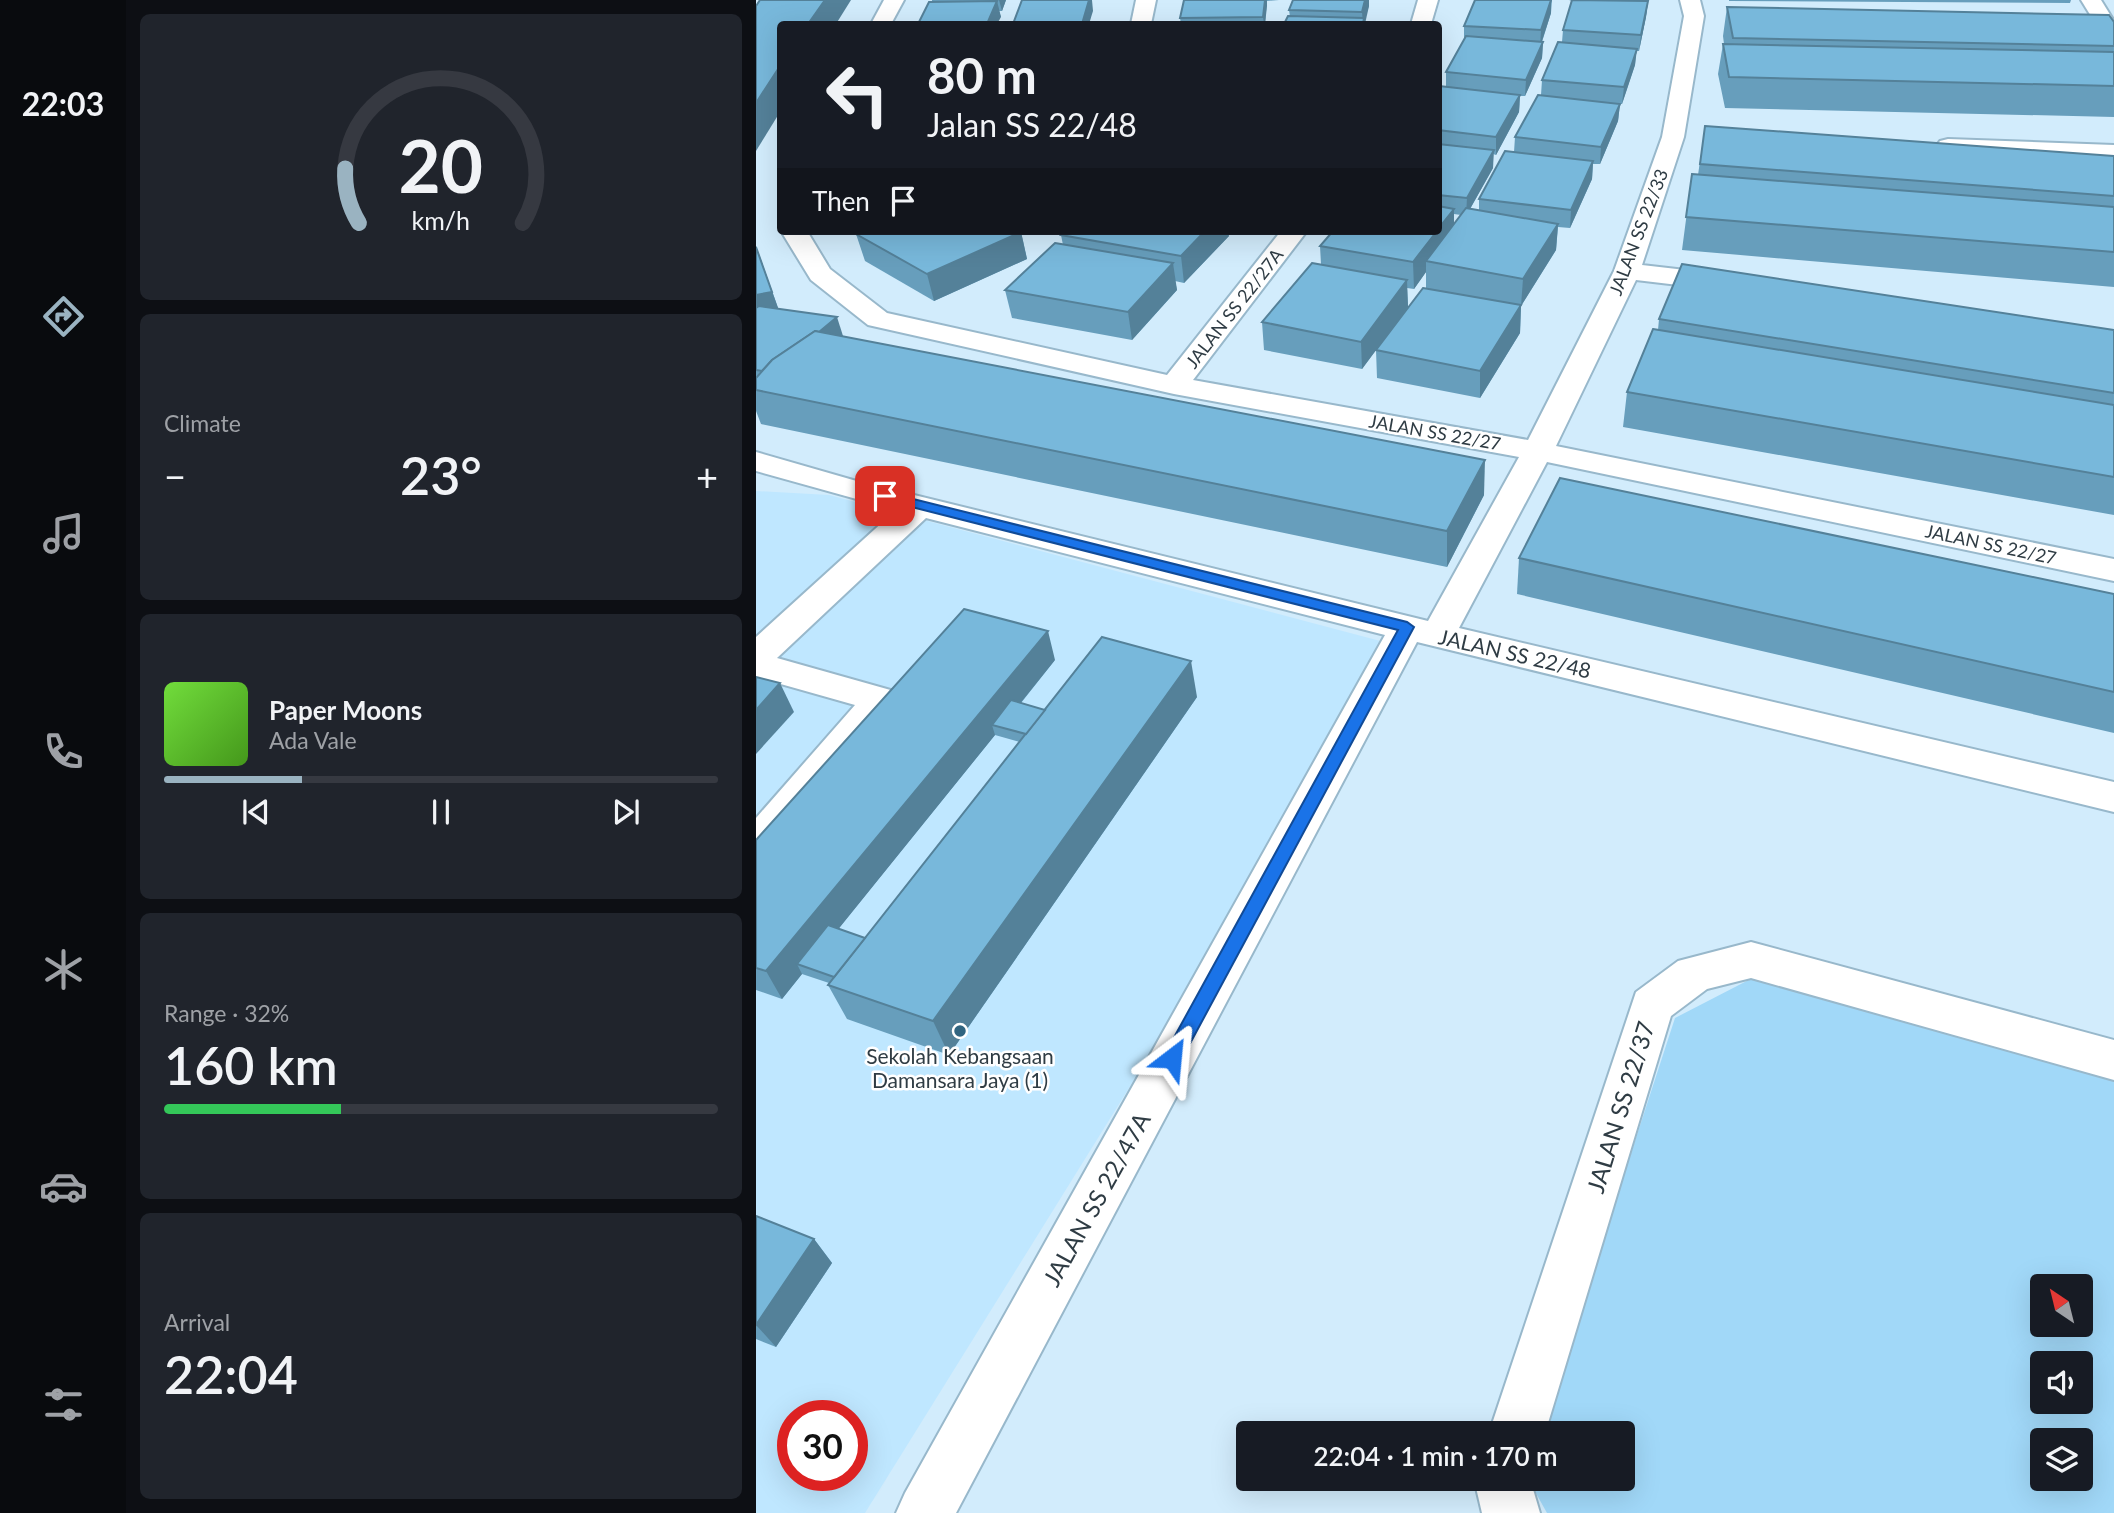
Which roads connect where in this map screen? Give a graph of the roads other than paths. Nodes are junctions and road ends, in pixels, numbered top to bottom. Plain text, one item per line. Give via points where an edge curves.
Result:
1 (894, 0) edge
2 (1146, 0) edge
3 (1428, 0) edge
4 (2091, 0) edge
5 (1692, 8) edge
6 (1721, 16) dead end
7 (883, 21) edge
8 (1142, 21) edge
9 (1422, 21) edge
10 (2077, 23) edge
11 (2109, 31) edge
12 (1673, 137) junction
13 (1700, 138) edge
14 (1921, 145) edge
15 (2114, 152) edge
16 (796, 235) edge
17 (1291, 235) edge
18 (1627, 271) junction
19 (1749, 286) edge
20 (1174, 385) junction
21 (1538, 451) junction
22 (756, 461) edge
23 (921, 505) junction
24 (2114, 570) edge
25 (1422, 631) junction
26 (756, 657) edge
27 (756, 664) edge
28 (2114, 797) edge
29 (756, 846) edge
30 (2114, 1060) edge
31 (1521, 1421) edge
32 (1505, 1491) edge
33 (925, 1513) edge
34 (1511, 1513) edge

1 - 7 street
2 - 8 street
3 - 9 street
4 - 11 street
5 - 6 street
5 - 12 street, JALAN SS 22/33
10 - 11 street
12 - 13 street
12 - 18 street, JALAN SS 22/33
14 - 15 street
16 - 20 street, JALAN SS 22/27 via 820,274 878,319
17 - 20 street, JALAN SS 22/27A
18 - 19 street
18 - 21 street, JALAN SS 22/33
20 - 21 street, JALAN SS 22/27
21 - 24 street, JALAN SS 22/27
21 - 25 street, JALAN SS 22/33
22 - 23 street, JALAN SS 22/48
23 - 25 street, JALAN SS 22/48
23 - 26 street
25 - 28 street, JALAN SS 22/48
25 - 33 street, JALAN SS 22/47A
27 - 29 street via 881,699
30 - 31 street, JALAN SS 22/37 via 1751,960 1694,974 1651,1005
32 - 34 street

